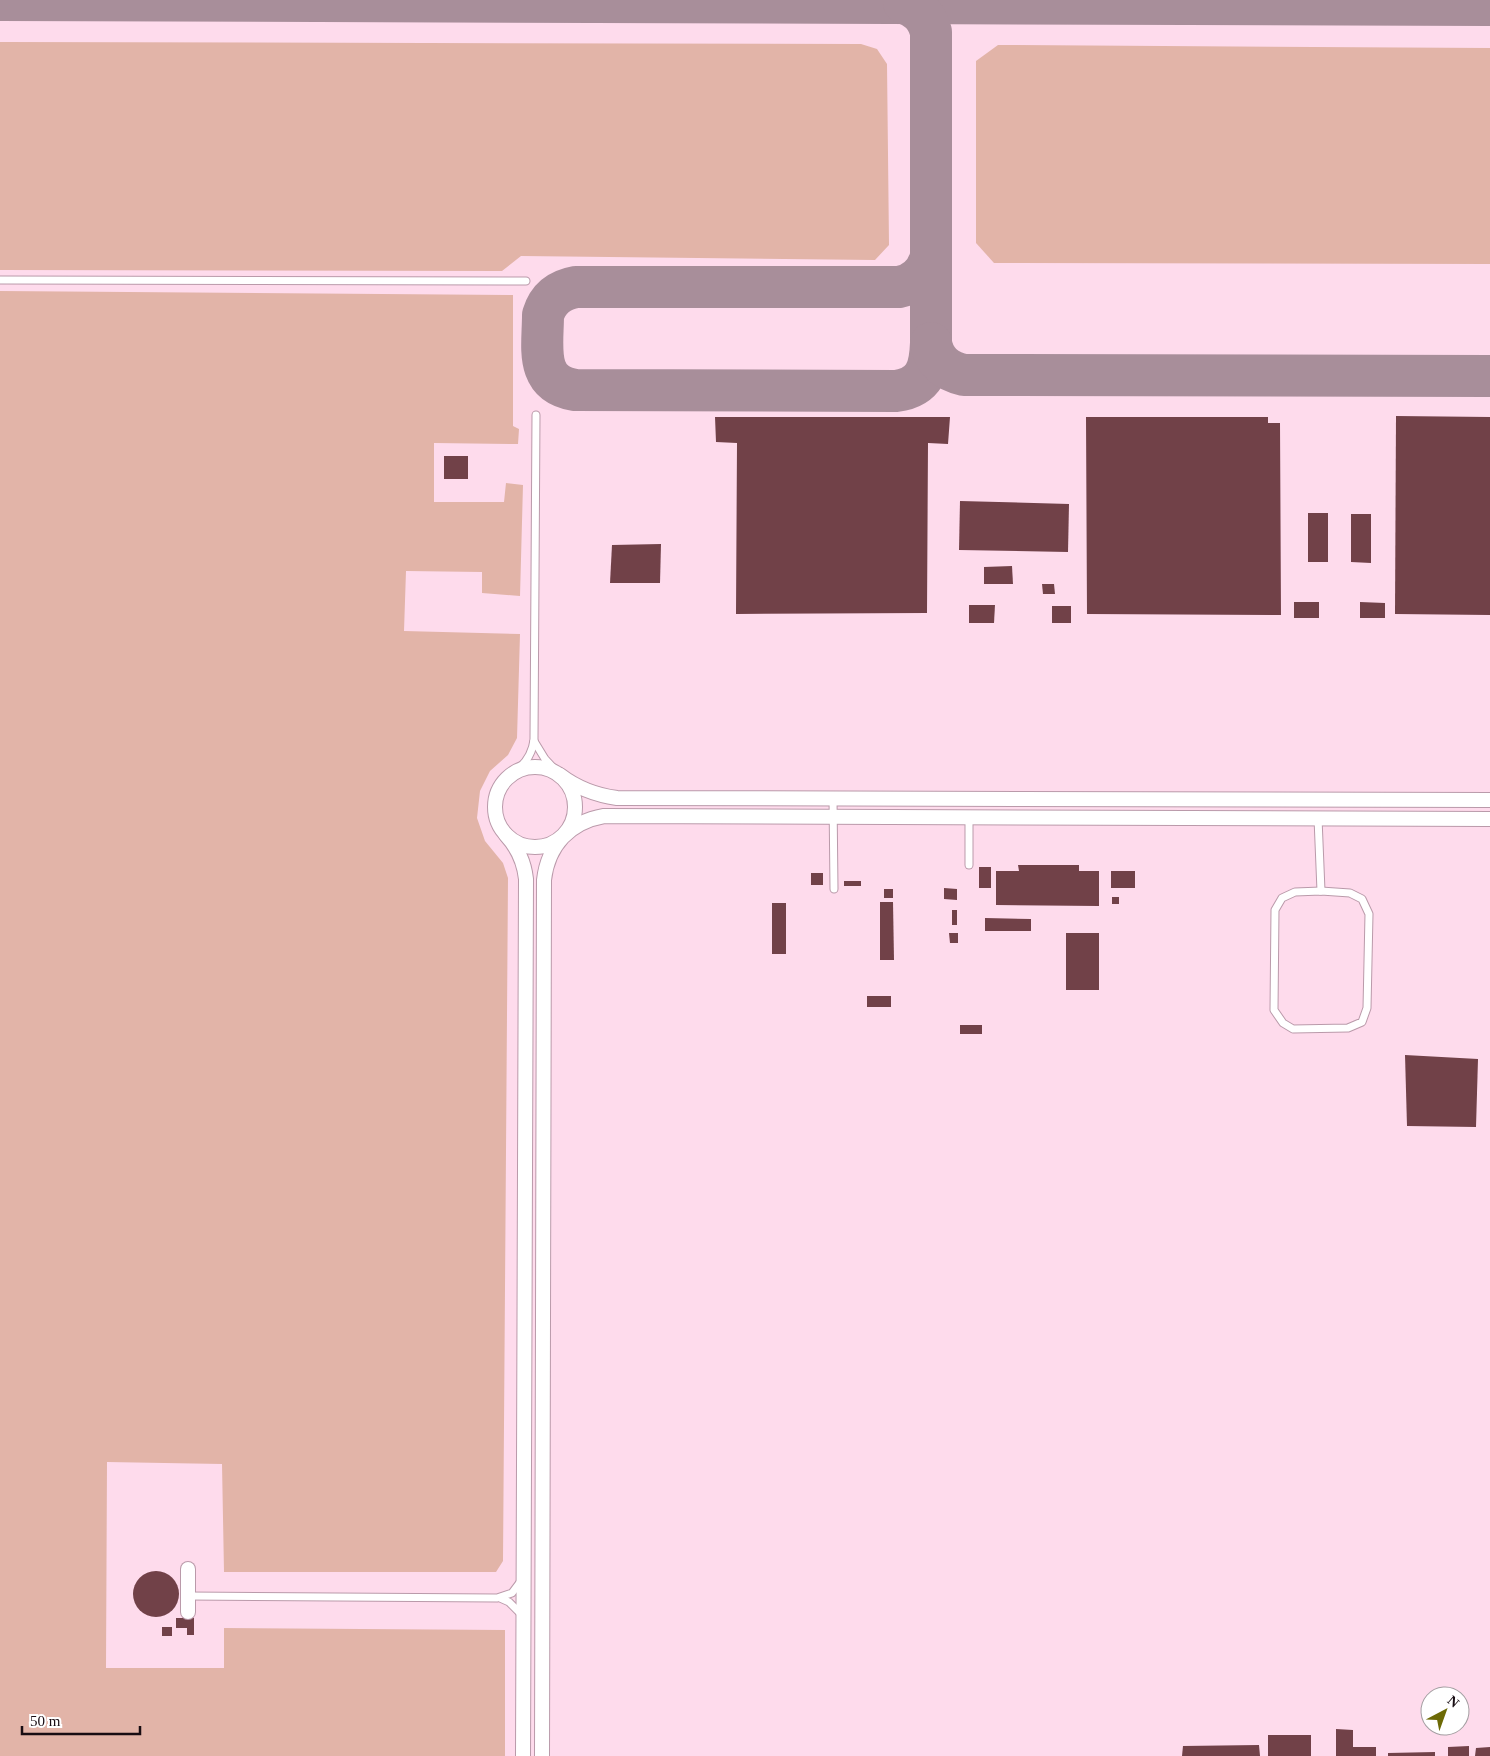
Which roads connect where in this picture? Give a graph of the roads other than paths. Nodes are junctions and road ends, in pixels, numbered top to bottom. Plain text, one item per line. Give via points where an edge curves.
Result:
1 (0, 280) edge
2 (526, 281) dead end
3 (536, 415) dead end
4 (534, 740) junction
5 (511, 774) junction
6 (560, 775) junction
7 (833, 798) junction
8 (1490, 800) edge
9 (833, 817) junction
10 (969, 817) junction
11 (1318, 818) junction
12 (1490, 819) edge
13 (565, 834) junction
14 (506, 835) junction
15 (969, 865) dead end
16 (834, 889) dead end
17 (1321, 892) junction
18 (524, 1496) junction
19 (542, 1496) junction
20 (524, 1519) junction
21 (542, 1519) junction
22 (188, 1570) dead end
23 (523, 1571) junction
24 (188, 1596) junction
25 (497, 1598) junction
26 (188, 1612) dead end
27 (523, 1620) junction
28 (523, 1756) edge
29 (542, 1756) edge

1 - 2 lane
3 - 4 lane
4 - 5 lane via 524,764
4 - 6 lane
5 - 6 street via 530,766 546,768
5 - 14 street via 495,798 496,818
6 - 7 street via 592,793 617,798
6 - 13 street via 568,783 575,804 575,814
7 - 8 street
7 - 9 lane
9 - 10 street
9 - 13 street via 604,816 583,822
9 - 16 lane
10 - 11 street
10 - 15 lane
11 - 12 street
11 - 17 lane
13 - 14 street via 552,843 536,847 514,842
13 - 19 street via 552,850 544,880
14 - 18 street via 518,850 526,879
17 - 17 lane via 1350,893 1362,899 1369,914 1367,1008 1362,1022 1348,1028 1294,1029 1283,1022 1274,1010 1275,910 1282,898 1295,892
18 - 19 street via 526,1502 533,1505 540,1502
18 - 20 street
19 - 21 street
20 - 21 street via 526,1513 533,1510 540,1513
20 - 23 street
21 - 29 street
22 - 24 street
23 - 25 lane via 516,1590
23 - 27 street
24 - 25 lane
24 - 26 street
25 - 27 lane via 510,1602
27 - 28 street

